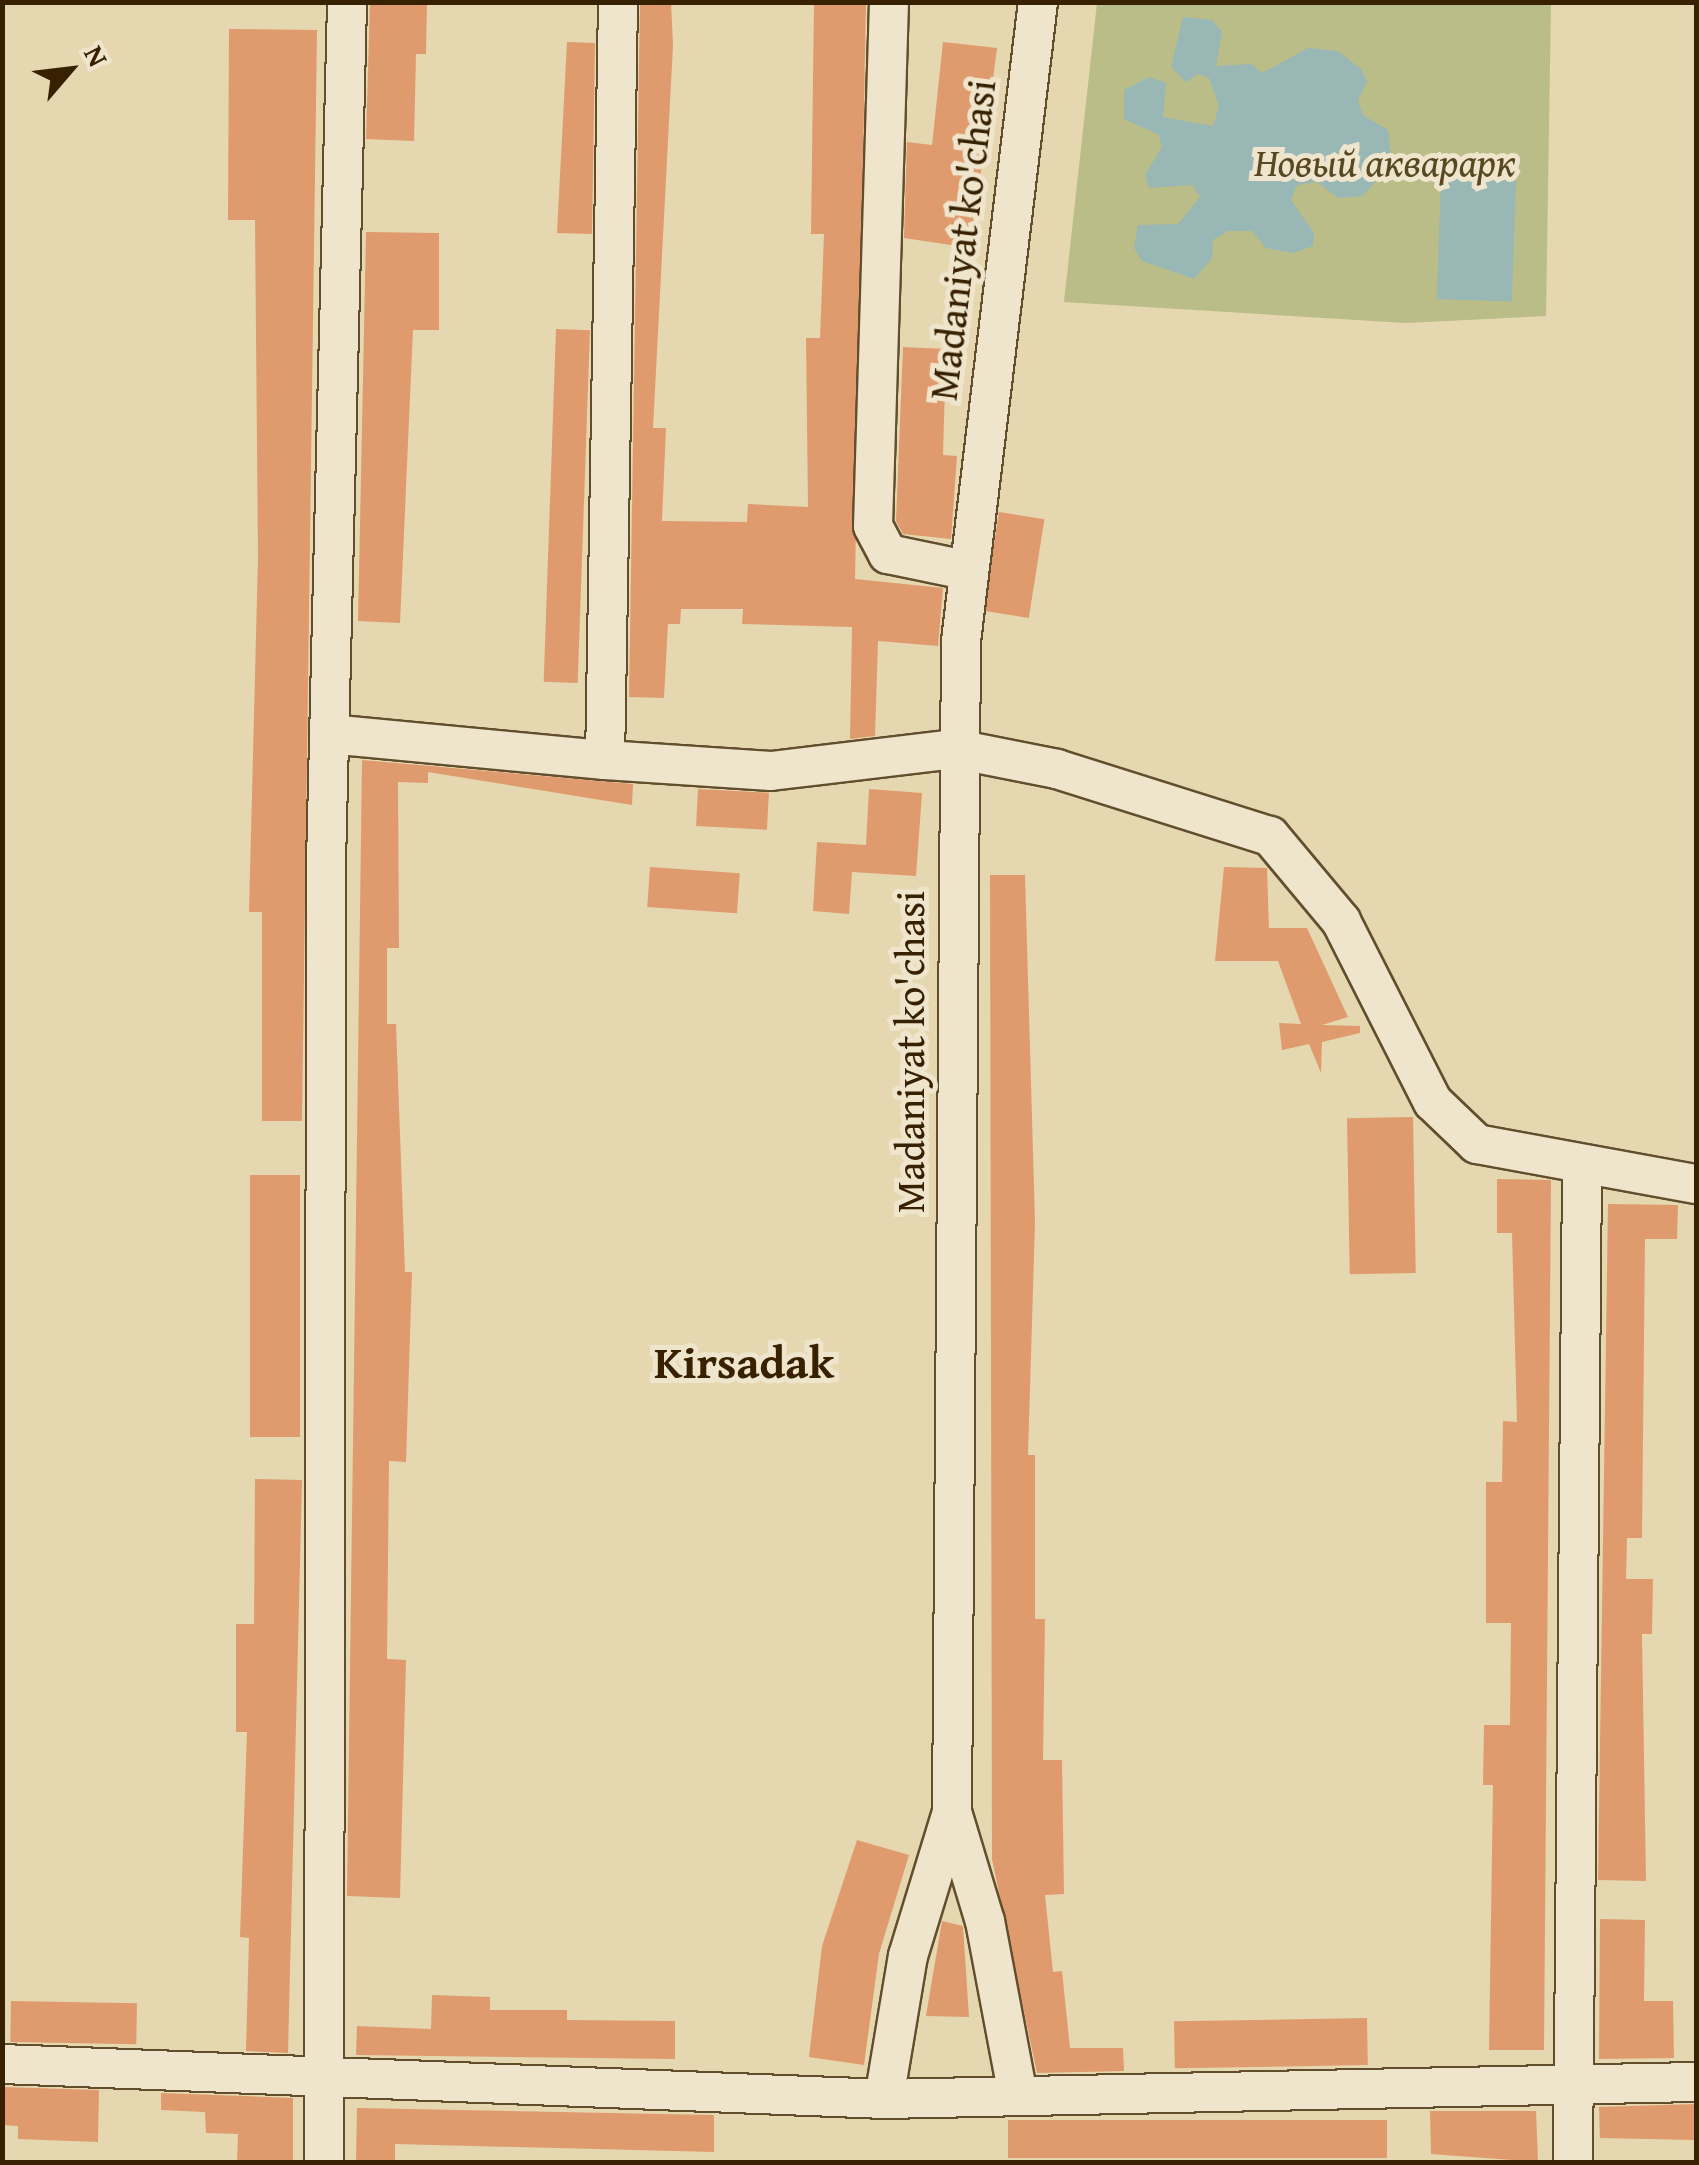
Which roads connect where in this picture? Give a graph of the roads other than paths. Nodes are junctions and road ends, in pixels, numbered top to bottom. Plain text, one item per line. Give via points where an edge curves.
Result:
1 (347, 2) edge
2 (618, 2) edge
3 (889, 2) edge
4 (1038, 2) edge
5 (965, 570) junction
6 (330, 734) junction
7 (956, 748) junction
8 (604, 760) junction
9 (1582, 1168) junction
10 (1696, 1184) edge
11 (952, 1812) junction
12 (2, 2064) edge
13 (324, 2071) junction
14 (1696, 2082) edge
15 (1574, 2085) junction
16 (1018, 2096) junction
17 (884, 2099) junction
18 (324, 2162) edge
19 (1573, 2162) edge

1 - 6 street
2 - 8 street
3 - 5 street via 874,526 888,554
4 - 5 street, Madaniyat ko'chasi
5 - 7 street, Madaniyat ko'chasi
6 - 8 street
6 - 13 street
7 - 8 street via 771,771
7 - 9 street via 1057,770 1270,836 1340,921 1433,1102 1478,1144
7 - 11 street, Madaniyat ko'chasi
9 - 10 street
9 - 15 street
11 - 16 street via 985,1921
11 - 17 street, Madaniyat ko'chasi via 908,1956
12 - 13 street
13 - 17 street
13 - 18 street
14 - 15 street
15 - 16 street
15 - 19 street
16 - 17 street

